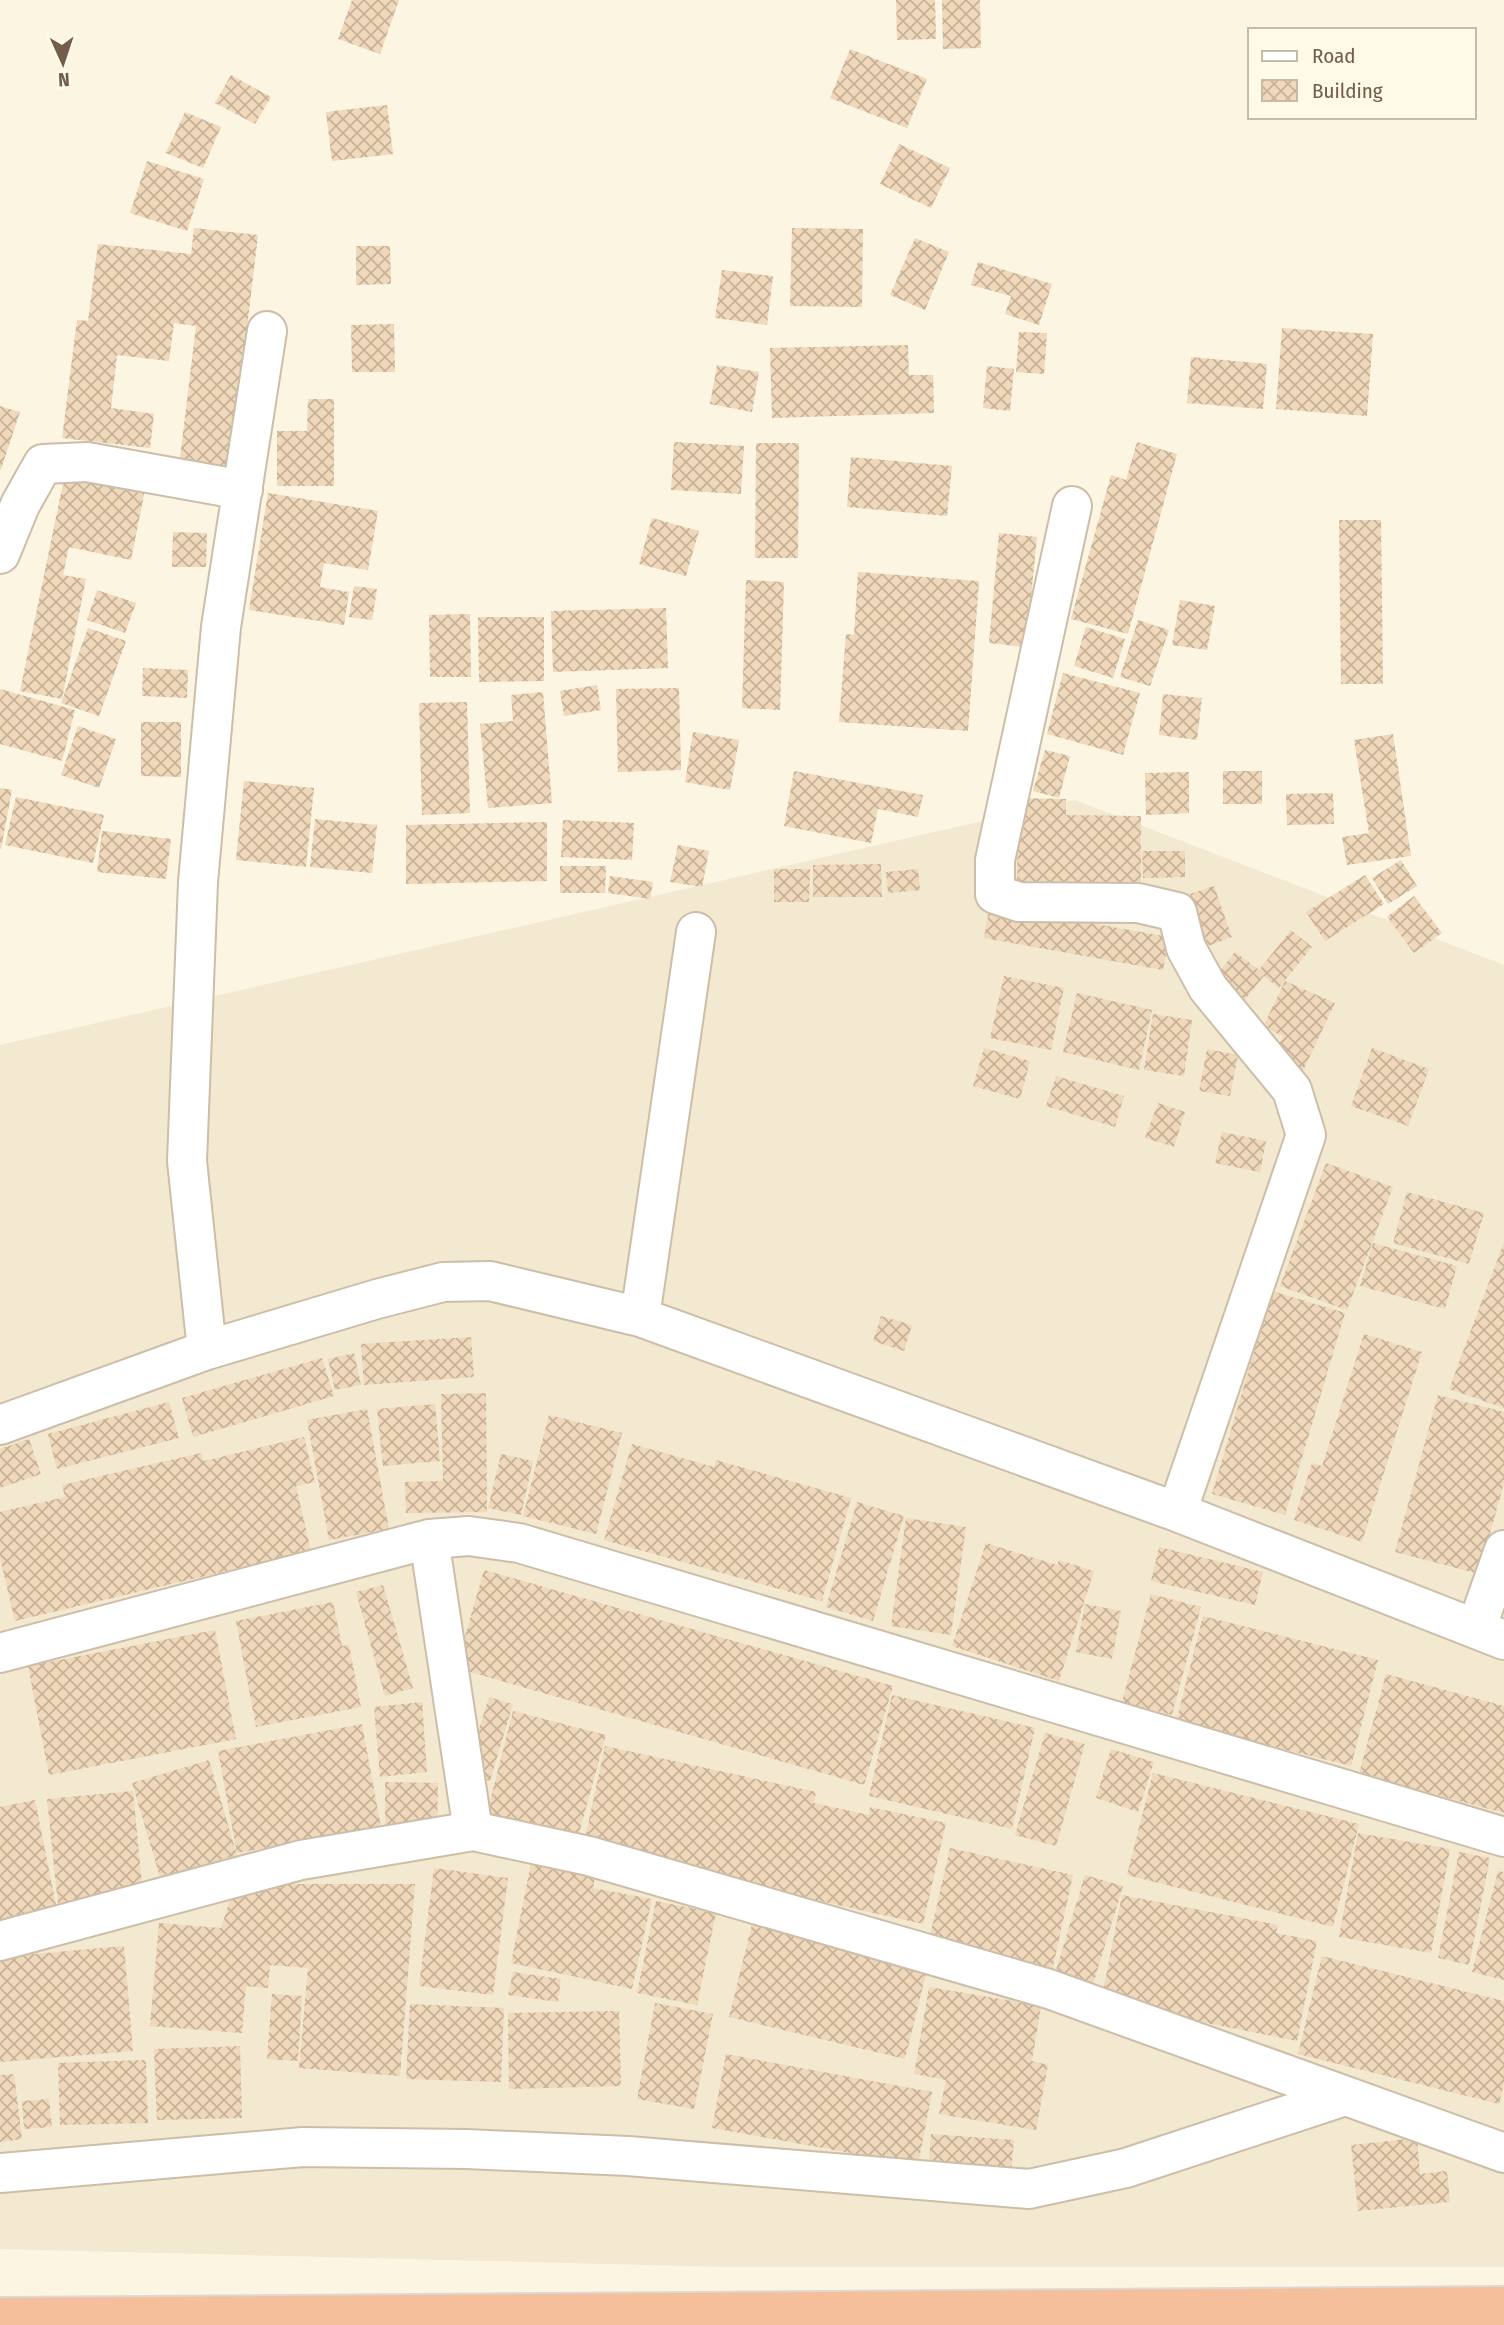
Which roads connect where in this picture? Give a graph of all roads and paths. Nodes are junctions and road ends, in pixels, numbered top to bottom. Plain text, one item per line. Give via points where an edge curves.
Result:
1 (267, 331) dead end
2 (243, 490) junction
3 (1072, 506) dead end
4 (0, 554) edge
5 (696, 932) dead end
6 (640, 1317) junction
7 (207, 1350) junction
8 (0, 1425) edge
9 (1177, 1511) junction
10 (429, 1539) junction
11 (1504, 1550) edge
12 (1490, 1634) edge
13 (0, 1653) edge
14 (473, 1831) junction
15 (1504, 1838) edge
16 (0, 1941) edge
17 (1345, 2096) junction
18 (1504, 2153) edge
19 (0, 2173) edge
20 (1504, 2306) edge
21 (0, 2316) edge

1 - 2 street
2 - 4 street via 87,461 43,464
2 - 7 street via 220,640 198,882 190,1063 187,1161
3 - 9 street via 995,860 995,894 1019,902 1138,903 1177,912 1186,948 1208,988 1292,1090 1306,1135
5 - 6 street
6 - 7 street via 490,1281 443,1282
6 - 9 street
7 - 8 street
9 - 12 street
10 - 13 street
10 - 14 street
10 - 15 street via 469,1536 519,1543
11 - 12 street
14 - 16 street via 301,1860
14 - 17 street via 589,1856 1049,1989
17 - 18 street
17 - 19 street via 1126,2168 1029,2189 628,2156 466,2148 303,2147
20 - 21 highway

